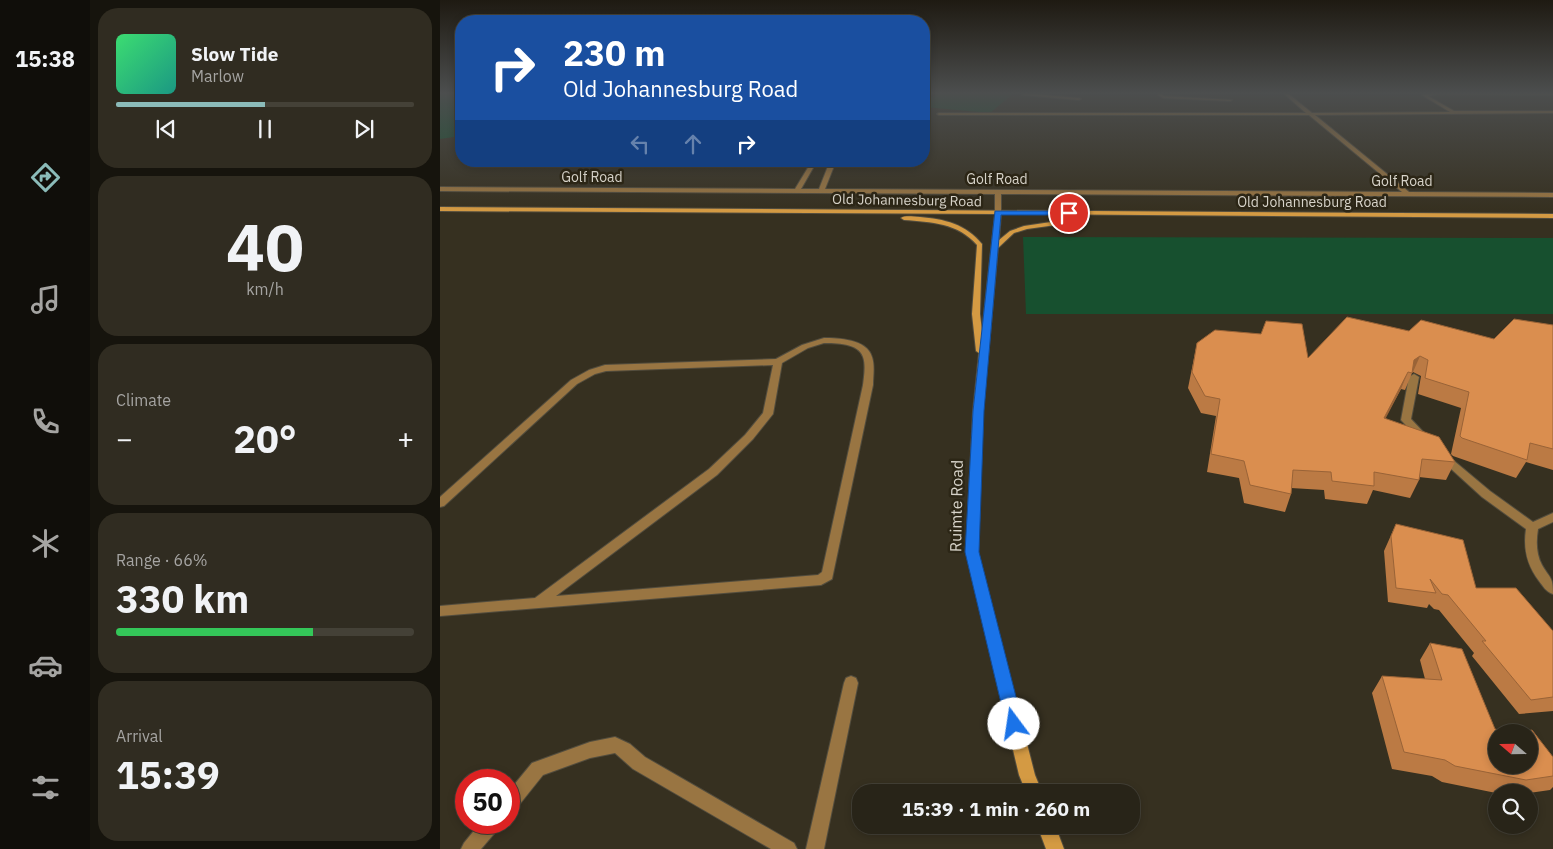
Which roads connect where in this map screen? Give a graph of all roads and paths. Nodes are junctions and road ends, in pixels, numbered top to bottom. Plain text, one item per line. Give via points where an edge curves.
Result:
1 (1332, 132) edge
2 (811, 167) edge
3 (831, 167) edge
4 (440, 190) edge
5 (797, 191) junction
6 (821, 191) junction
7 (998, 192) junction
8 (1407, 194) junction
9 (1553, 195) edge
10 (440, 208) edge
11 (779, 211) junction
12 (998, 213) junction
13 (1140, 214) junction
14 (1553, 216) edge
15 (994, 248) junction
16 (778, 362) junction
17 (982, 372) junction
18 (1414, 377) edge
19 (440, 503) edge
20 (1551, 517) edge
21 (1532, 527) junction
22 (1553, 589) edge
23 (538, 603) junction
24 (440, 611) edge
25 (851, 683) dead end
26 (1031, 784) edge
27 (520, 791) edge
28 (483, 834) edge
29 (1049, 834) edge
30 (470, 849) edge
31 (788, 849) edge
32 (815, 849) edge
33 (1055, 849) edge

1 - 8 street
2 - 5 street
3 - 6 street
4 - 5 street, Golf Road
5 - 6 street, Golf Road
6 - 7 street, Golf Road
7 - 8 street, Golf Road
7 - 12 street
8 - 9 street, Golf Road
10 - 11 main road, Old Johannesburg Road
11 - 12 main road, Old Johannesburg Road
11 - 17 main road via 928,220 963,229 974,236 980,245 976,314
12 - 13 main road, Old Johannesburg Road
12 - 15 main road, Ruimte Road
13 - 14 main road, Old Johannesburg Road
13 - 15 main road via 1026,227 1012,232
15 - 17 main road, Ruimte Road
16 - 19 street via 605,368 592,372 574,382
16 - 23 street via 768,414 736,451 713,472
16 - 23 street via 804,346 826,340 842,340 861,348 868,356 868,385 828,575 813,581
17 - 26 main road, Ruimte Road via 972,552
18 - 21 street via 1406,420 1466,478
20 - 21 street
21 - 22 street via 1529,545 1534,562
23 - 24 street
25 - 32 street
27 - 31 street via 538,770 590,750 615,745 639,763
28 - 30 street
29 - 33 main road

